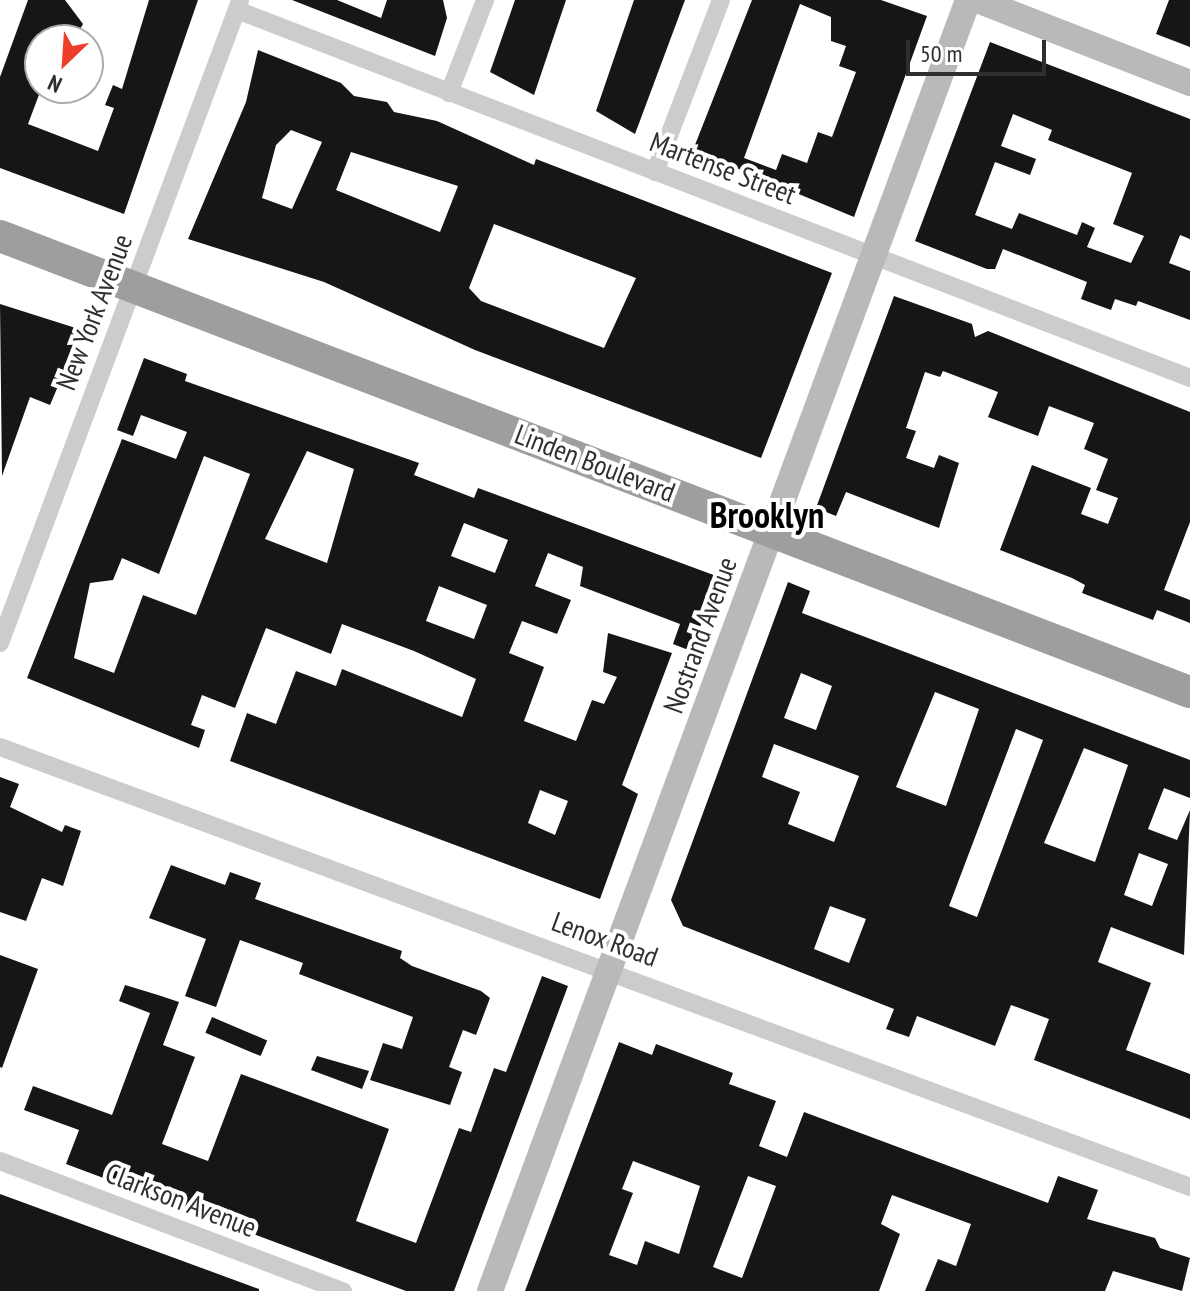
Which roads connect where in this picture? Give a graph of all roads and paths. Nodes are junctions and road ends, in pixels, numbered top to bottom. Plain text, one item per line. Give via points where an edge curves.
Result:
1 (485, 0) edge
2 (721, 0) edge
3 (968, 0) edge
4 (977, 0) edge
5 (238, 5) edge
6 (1190, 83) edge
7 (449, 93) junction
8 (655, 172) junction
9 (0, 236) edge
10 (874, 256) junction
11 (134, 286) junction
12 (1190, 378) edge
13 (772, 531) junction
14 (0, 643) edge
15 (1190, 692) edge
16 (0, 747) edge
17 (609, 970) junction
18 (0, 1161) edge
19 (1190, 1187) edge
20 (343, 1291) edge
21 (490, 1291) edge

1 - 7 street
2 - 8 street
3 - 10 main road, Nostrand Avenue
4 - 6 main road
5 - 7 street, Martense Street
5 - 11 street, New York Avenue
7 - 8 street, Martense Street
8 - 10 street, Martense Street
9 - 11 highway, Linden Boulevard
10 - 12 street, Martense Street
10 - 13 main road, Nostrand Avenue
11 - 13 highway, Linden Boulevard
11 - 14 street, New York Avenue
13 - 15 highway, Linden Boulevard
13 - 17 main road, Nostrand Avenue
16 - 17 street, Lenox Road
17 - 19 street, Lenox Road
17 - 21 main road, Nostrand Avenue
18 - 20 street, Clarkson Avenue

